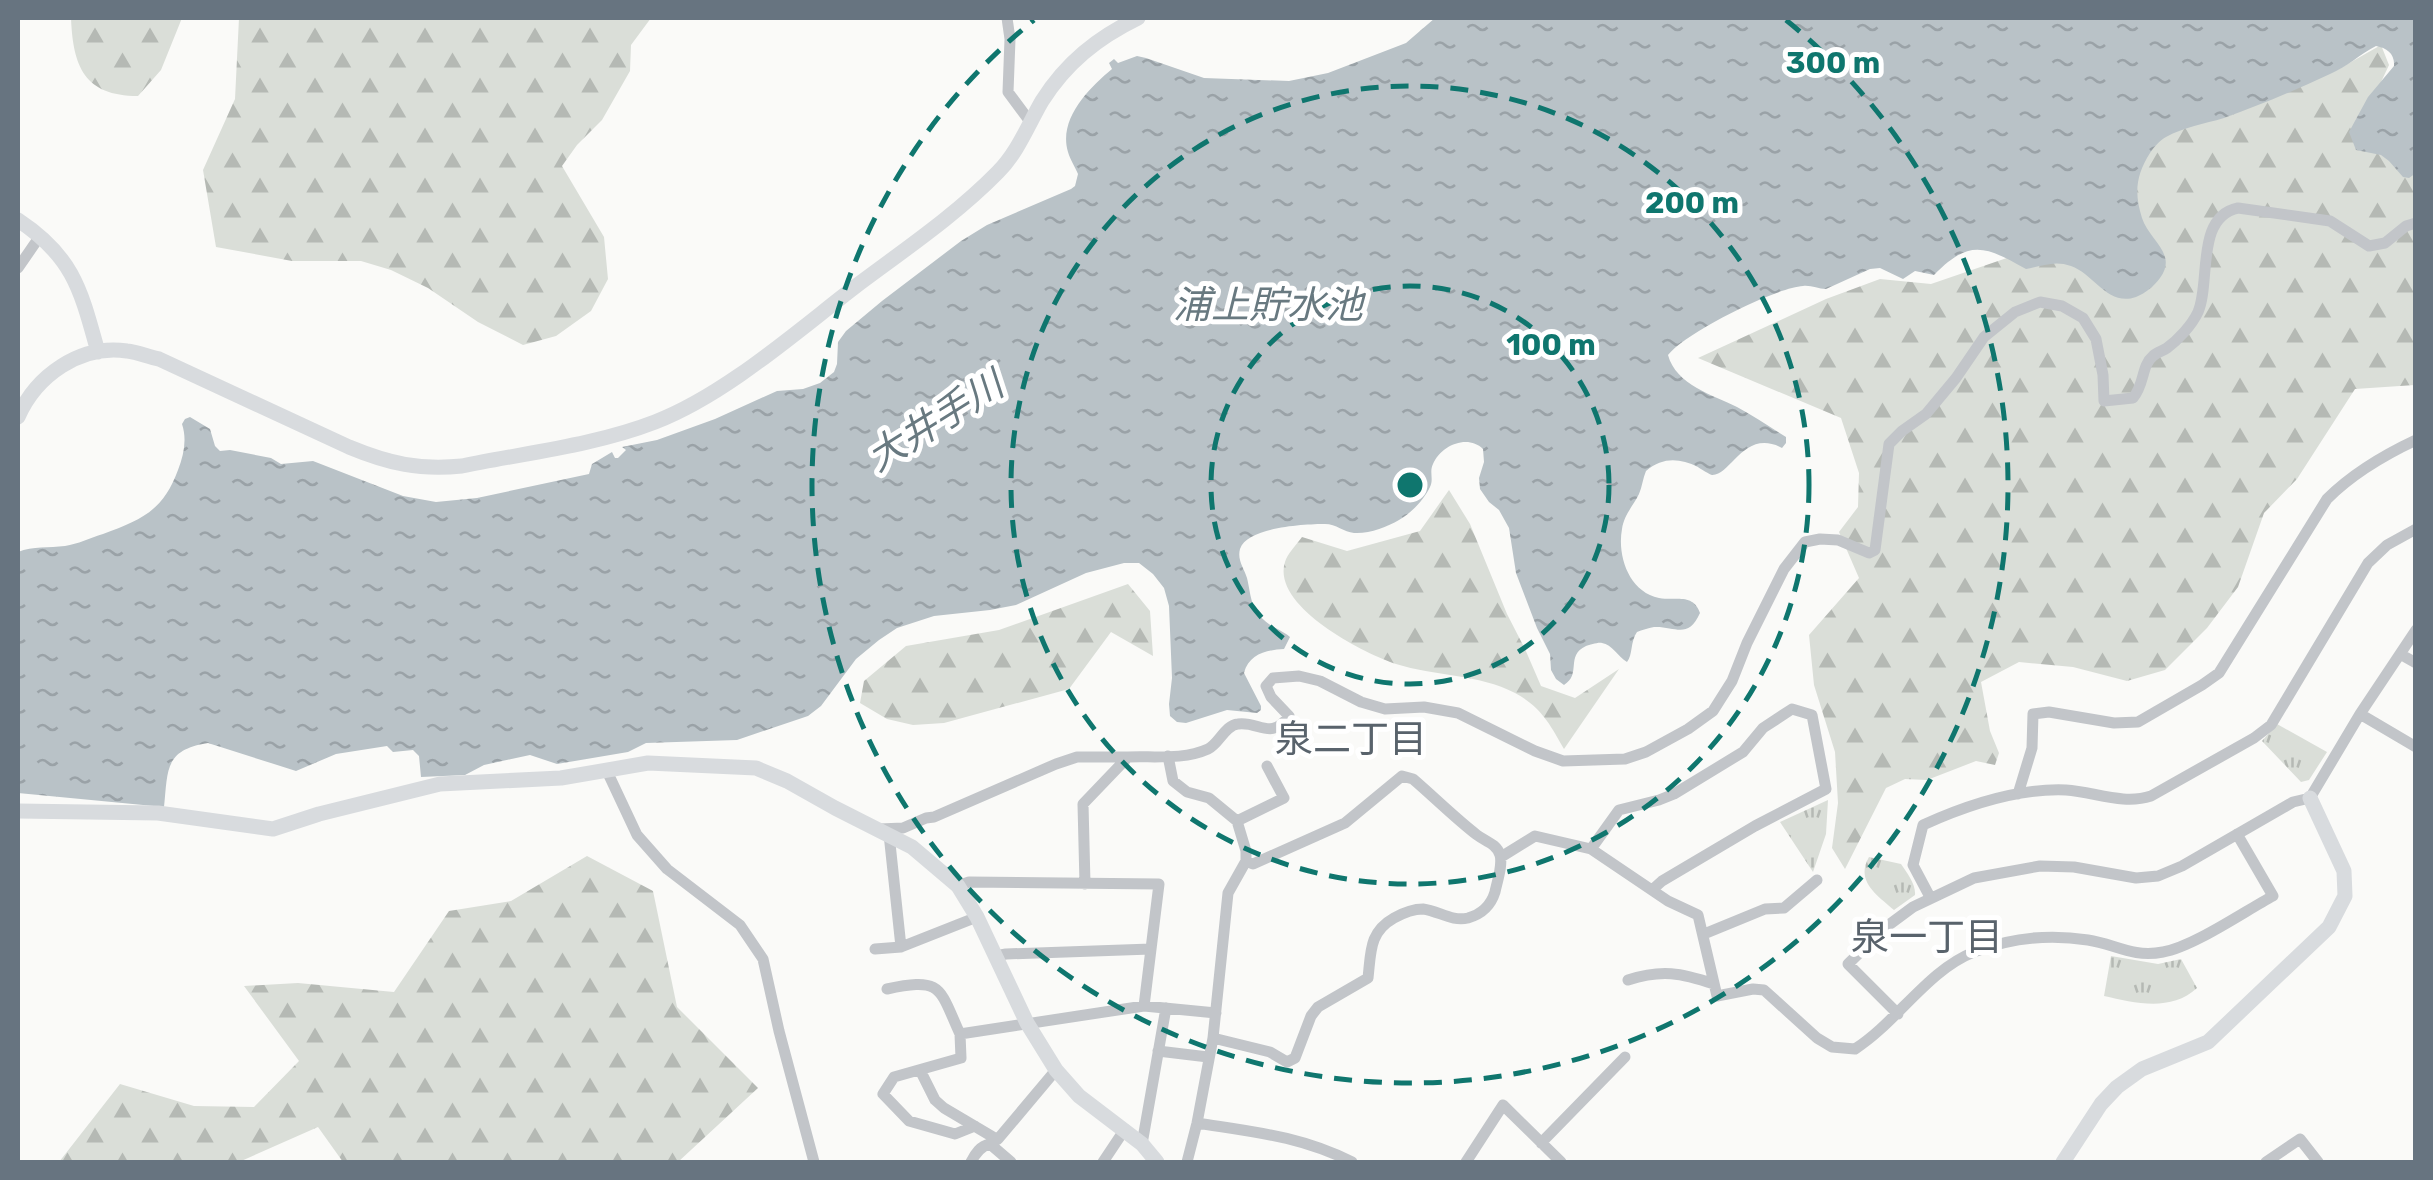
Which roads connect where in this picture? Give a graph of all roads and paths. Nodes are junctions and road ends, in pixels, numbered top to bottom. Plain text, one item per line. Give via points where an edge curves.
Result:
1 (1006, 18) edge
2 (1138, 18) edge
3 (1030, 123) junction
4 (18, 220) edge
5 (2416, 223) edge
6 (40, 236) junction
7 (18, 268) edge
8 (98, 352) junction
9 (18, 417) edge
10 (2416, 440) edge
11 (2416, 529) edge
12 (2416, 630) edge
13 (2400, 654) junction
14 (2416, 663) edge
15 (2360, 714) junction
16 (2416, 747) edge
17 (1168, 756) junction
18 (1128, 757) junction
19 (1268, 766) dead end
20 (606, 769) junction
21 (2018, 794) junction
22 (2310, 798) junction
23 (18, 810) edge
24 (1238, 821) junction
25 (885, 831) junction
26 (2237, 834) junction
27 (1591, 849) junction
28 (1501, 857) junction
29 (1246, 861) junction
30 (1817, 880) dead end
31 (1085, 884) junction
32 (958, 886) junction
33 (1652, 890) junction
34 (1930, 897) junction
35 (976, 918) junction
36 (1704, 934) junction
37 (902, 946) junction
38 (1151, 948) junction
39 (875, 950) dead end
40 (995, 956) junction
41 (1628, 980) dead end
42 (1714, 984) junction
43 (887, 989) dead end
44 (1144, 1006) junction
45 (1166, 1008) junction
46 (1216, 1013) junction
47 (1898, 1014) junction
48 (1027, 1023) junction
49 (960, 1034) junction
50 (1213, 1038) junction
51 (1158, 1050) junction
52 (1208, 1056) junction
53 (1625, 1057) dead end
54 (920, 1070) junction
55 (1056, 1070) junction
56 (1197, 1123) junction
57 (975, 1126) junction
58 (1125, 1130) junction
59 (1541, 1143) junction
60 (990, 1144) junction
61 (1142, 1144) junction
62 (1323, 1149) junction
63 (814, 1162) edge
64 (971, 1162) edge
65 (1011, 1162) edge
66 (1103, 1162) edge
67 (1157, 1162) edge
68 (1186, 1162) edge
69 (1320, 1162) edge
70 (1352, 1162) edge
71 (1466, 1162) edge
72 (1561, 1162) edge
73 (2063, 1162) edge
74 (2266, 1162) edge
75 (2318, 1162) edge

1 - 3 street via 1008,92
2 - 3 street via 1074,59
3 - 8 street via 1005,166 968,201 765,355 690,406 611,436 462,466 413,467 350,448 158,359
4 - 6 street
5 - 17 street via 2369,246 2330,221 2228,210 2208,242 2198,313 2153,355 2133,398 2104,401 2096,339 2083,318 2040,302 2015,312 1984,338 1926,414 1889,444 1874,550 1838,540 1805,542 1784,569 1712,711 1646,752 1562,761 1458,713 1385,708 1299,676 1274,678 1266,686 1289,716 1283,724 1268,730 1239,723 1212,747
6 - 7 street
6 - 8 street via 63,258 80,289
8 - 9 street via 61,364 31,393
10 - 21 street via 2328,499 2219,672 2202,686 2138,722 2033,714 2032,748
11 - 21 street via 2368,563 2270,725 2254,738 2138,800 2062,790
12 - 13 street
13 - 14 street
13 - 15 street
15 - 16 street
15 - 22 street
17 - 18 street
17 - 24 street via 1173,781
18 - 25 street via 1077,756 934,818
18 - 31 street via 1083,804
19 - 24 street via 1284,798
20 - 23 street via 440,784 272,829 158,813
20 - 25 street via 648,763 756,768
20 - 63 street via 637,835 667,869 740,924 763,959
21 - 34 street via 1923,825 1912,865
22 - 26 street
22 - 73 street via 2344,871 2345,896 2329,927 2208,1042 2117,1086
24 - 29 street
25 - 32 street
25 - 37 street
26 - 34 street via 2158,876 2040,866 1974,878
26 - 47 street via 2273,896 2185,945 2142,954 2091,940 2010,940 1941,971
27 - 28 street via 1535,836
27 - 33 street
27 - 33 street via 1619,810 1674,794 1743,752 1792,709 1812,714 1826,789
28 - 29 street via 1402,776 1345,823 1253,864
28 - 50 street via 1484,911 1458,919 1424,909 1382,924 1368,978 1318,1008 1296,1058 1287,1062
29 - 46 street via 1228,893
30 - 36 street via 1784,908
31 - 32 street
31 - 38 street via 1158,884
32 - 35 street
33 - 36 street via 1698,915
34 - 47 street via 1848,964
35 - 37 street
35 - 40 street
36 - 42 street
37 - 39 street
38 - 40 street
38 - 44 street
40 - 48 street
41 - 42 street via 1683,974
42 - 47 street via 1717,996 1764,990 1832,1047 1856,1049
43 - 49 street via 935,988
44 - 45 street
44 - 48 street
45 - 46 street
45 - 51 street
46 - 50 street
48 - 49 street
48 - 55 street
49 - 54 street via 962,1058
50 - 52 street
51 - 52 street
51 - 61 street
52 - 56 street
53 - 59 street
54 - 57 street via 935,1100
54 - 57 street via 894,1076 882,1094 910,1121 955,1134
55 - 58 street
55 - 60 street
56 - 62 street
56 - 68 street
57 - 60 street via 993,1137
58 - 61 street
58 - 66 street
59 - 71 street via 1503,1105
59 - 72 street
60 - 64 street
60 - 65 street
61 - 67 street
62 - 69 street
62 - 70 street
74 - 75 street via 2300,1139

